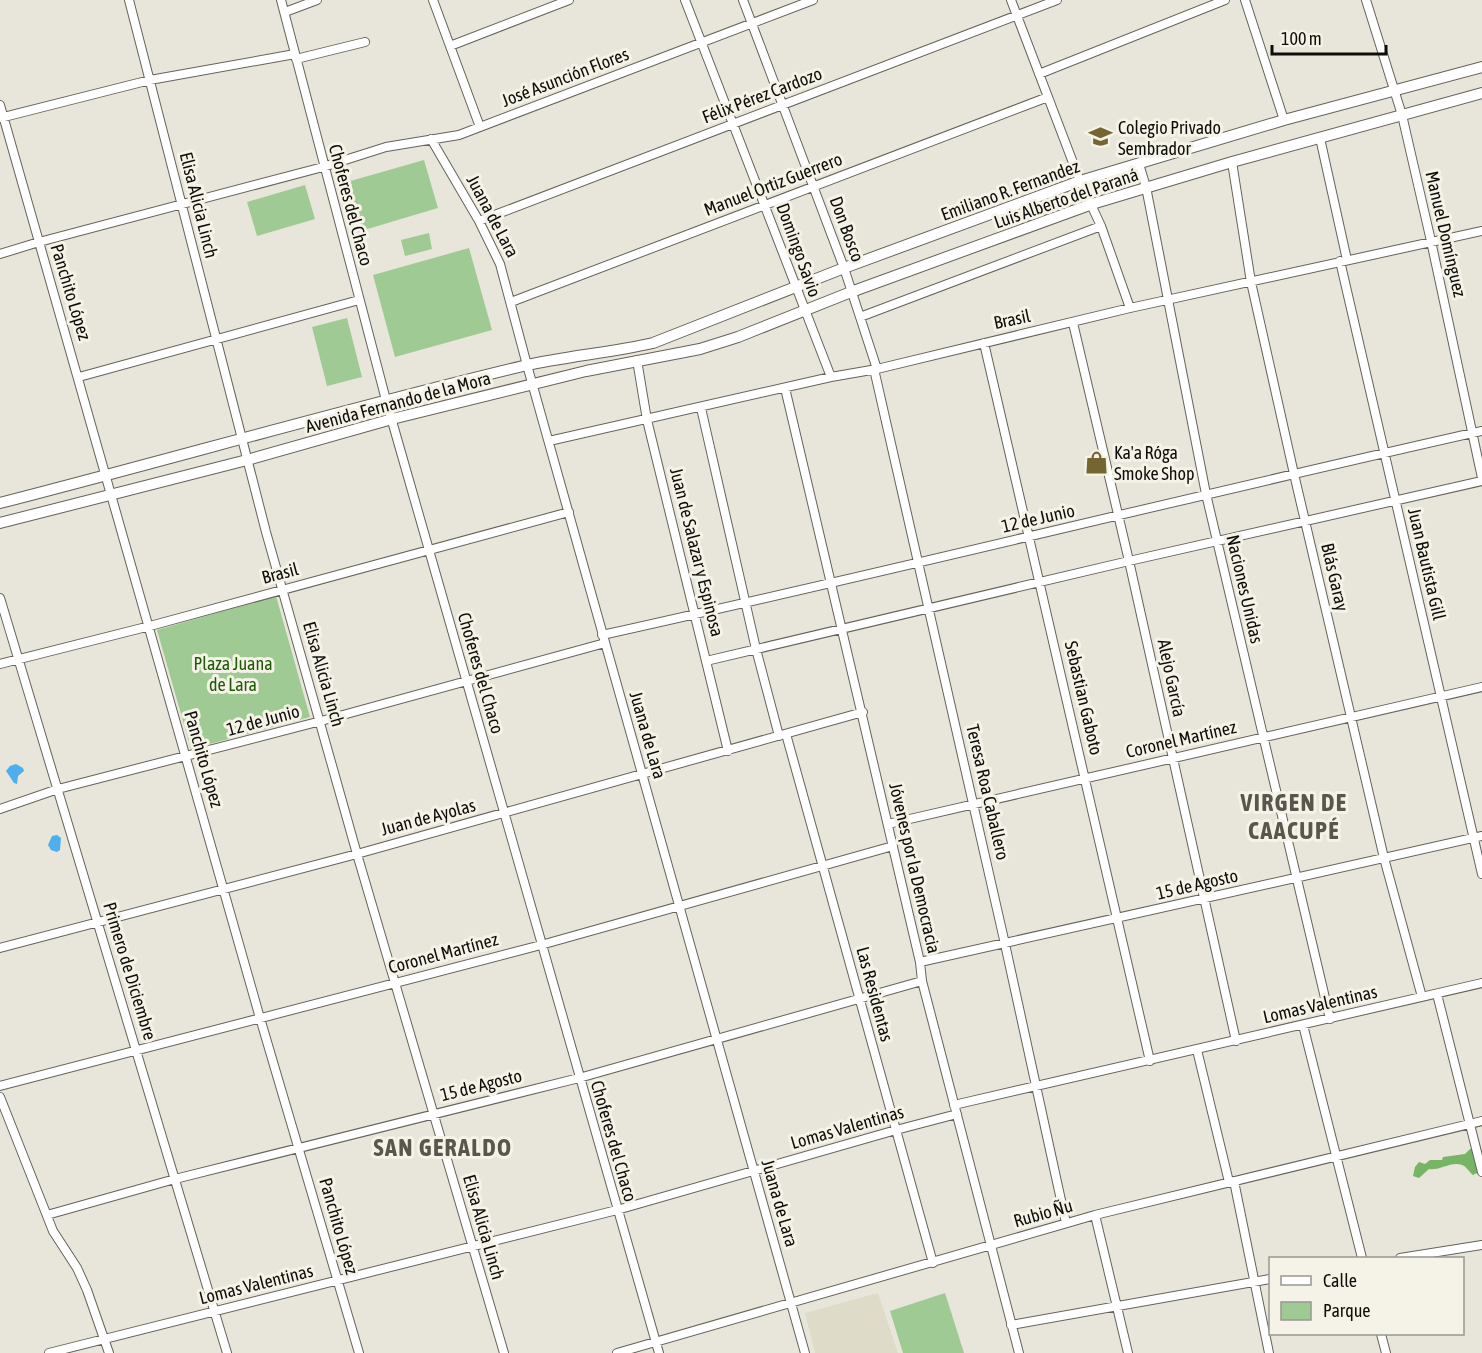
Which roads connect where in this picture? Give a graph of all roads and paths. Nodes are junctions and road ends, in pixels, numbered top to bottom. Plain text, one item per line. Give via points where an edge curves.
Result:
1 (129, 0) edge
2 (281, 0) edge
3 (316, 0) edge
4 (433, 0) edge
5 (569, 0) edge
6 (685, 0) edge
7 (743, 0) edge
8 (813, 0) edge
9 (1011, 0) edge
10 (1057, 0) edge
11 (1226, 0) edge
12 (1245, 0) edge
13 (1366, 0) edge
14 (285, 12) junction
15 (1017, 15) junction
16 (752, 23) junction
17 (364, 42) dead end
18 (701, 42) junction
19 (450, 46) junction
20 (296, 57) junction
21 (1482, 67) edge
22 (1039, 74) junction
23 (150, 80) junction
24 (1393, 91) junction
25 (1482, 93) edge
26 (1048, 97) junction
27 (784, 104) junction
28 (0, 105) edge
29 (1402, 115) junction
30 (2, 117) edge
31 (1284, 120) junction
32 (733, 124) junction
33 (480, 127) junction
34 (1320, 138) junction
35 (431, 139) junction
36 (1232, 162) junction
37 (1139, 164) junction
38 (323, 167) junction
39 (1080, 181) junction
40 (814, 186) junction
41 (1146, 187) junction
42 (181, 204) junction
43 (1092, 204) junction
44 (765, 205) junction
45 (479, 221) junction
46 (1101, 226) junction
47 (1482, 231) edge
48 (1431, 241) junction
49 (39, 242) junction
50 (0, 254) edge
51 (1344, 260) junction
52 (844, 268) junction
53 (1251, 282) junction
54 (796, 287) junction
55 (851, 292) junction
56 (359, 300) junction
57 (1167, 301) junction
58 (511, 302) junction
59 (1130, 309) junction
60 (804, 310) junction
61 (860, 317) junction
62 (1073, 323) junction
63 (215, 339) junction
64 (984, 343) junction
65 (637, 360) junction
66 (527, 365) junction
67 (876, 369) junction
68 (79, 377) junction
69 (831, 377) junction
70 (534, 384) junction
71 (785, 388) junction
72 (386, 400) junction
73 (701, 408) junction
74 (392, 419) junction
75 (647, 420) junction
76 (1482, 431) edge
77 (1472, 434) junction
78 (241, 438) junction
79 (549, 441) junction
80 (1384, 454) junction
81 (247, 460) junction
82 (1294, 474) junction
83 (107, 475) junction
84 (1482, 480) edge
85 (1206, 494) junction
86 (113, 495) junction
87 (1395, 500) junction
88 (0, 503) edge
89 (569, 512) junction
90 (1118, 516) junction
91 (1305, 521) junction
92 (0, 523) edge
93 (1029, 537) junction
94 (1216, 542) junction
95 (428, 551) junction
96 (1129, 561) junction
97 (917, 563) junction
98 (1040, 582) junction
99 (831, 584) junction
100 (283, 590) junction
101 (0, 598) edge
102 (745, 602) junction
103 (928, 609) junction
104 (696, 614) junction
105 (150, 626) junction
106 (842, 628) junction
107 (603, 639) junction
108 (756, 649) junction
109 (18, 659) junction
110 (706, 661) junction
111 (0, 664) edge
112 (467, 681) junction
113 (1482, 687) edge
114 (1441, 696) junction
115 (863, 712) junction
116 (1351, 717) junction
117 (321, 722) junction
118 (782, 735) junction
119 (1263, 737) junction
120 (728, 752) junction
121 (187, 757) junction
122 (1172, 758) junction
123 (642, 774) junction
124 (1086, 778) junction
125 (58, 789) junction
126 (974, 804) junction
127 (0, 809) edge
128 (505, 813) junction
129 (888, 824) junction
130 (1478, 837) edge
131 (893, 846) junction
132 (357, 854) junction
133 (1384, 858) junction
134 (823, 867) junction
135 (1482, 874) edge
136 (1297, 878) junction
137 (224, 889) junction
138 (1204, 899) junction
139 (679, 907) junction
140 (1116, 919) junction
141 (98, 923) junction
142 (1005, 944) junction
143 (541, 945) junction
144 (0, 948) edge
145 (920, 962) junction
146 (922, 981) junction
147 (395, 983) junction
148 (1482, 983) edge
149 (1437, 994) junction
150 (1422, 997) junction
151 (859, 999) junction
152 (260, 1018) junction
153 (1330, 1019) junction
154 (1303, 1025) junction
155 (716, 1039) junction
156 (1236, 1041) junction
157 (136, 1050) junction
158 (1197, 1050) junction
159 (1150, 1061) junction
160 (579, 1078) junction
161 (0, 1086) edge
162 (1036, 1087) junction
163 (0, 1097) edge
164 (954, 1105) junction
165 (433, 1114) junction
166 (957, 1114) junction
167 (1482, 1121) edge
168 (1470, 1124) junction
169 (896, 1130) junction
170 (299, 1148) junction
171 (1336, 1156) junction
172 (754, 1172) junction
173 (1482, 1172) edge
174 (175, 1179) junction
175 (1231, 1182) junction
176 (617, 1210) junction
177 (47, 1215) junction
178 (1095, 1215) junction
179 (1066, 1223) junction
180 (1482, 1245) edge
181 (472, 1246) junction
182 (990, 1246) junction
183 (1362, 1257) edge
184 (1406, 1257) edge
185 (933, 1263) junction
186 (1269, 1279) edge
187 (338, 1280) junction
188 (1255, 1282) junction
189 (790, 1303) junction
190 (1116, 1306) junction
191 (214, 1311) junction
192 (1011, 1325) junction
193 (1381, 1335) edge
194 (104, 1339) junction
195 (656, 1342) junction
196 (49, 1353) edge
197 (109, 1353) edge
198 (227, 1353) edge
199 (359, 1353) edge
200 (504, 1353) edge
201 (617, 1353) edge
202 (659, 1353) edge
203 (805, 1353) edge
204 (1019, 1353) edge
205 (1128, 1353) edge
206 (1269, 1353) edge
207 (1386, 1353) edge

1 - 23 street, Elisa Alicia Linch
2 - 14 street, Choferes del Chaco
3 - 14 street
4 - 19 street
5 - 19 street
6 - 18 street, Domingo Savio
7 - 16 street, Don Bosco
8 - 16 street, José Asunción Flores
9 - 15 street
10 - 15 street, Félix Pérez Cardozo
11 - 22 street
12 - 31 street
13 - 24 street, Manuel Domínguez
14 - 20 street, Choferes del Chaco
15 - 22 street
15 - 27 street, Félix Pérez Cardozo
16 - 18 street, José Asunción Flores
16 - 27 street, Don Bosco
17 - 20 street
18 - 32 street, Domingo Savio
18 - 33 street, José Asunción Flores
19 - 33 street
20 - 23 street
20 - 38 street, Choferes del Chaco
21 - 24 main road, Emiliano R. Fernandez
22 - 26 street
23 - 30 street
23 - 42 street, Elisa Alicia Linch
24 - 29 street, Manuel Domínguez
24 - 31 main road, Emiliano R. Fernandez
25 - 29 main road, Luis Alberto del Paraná
26 - 39 street
26 - 40 street, Manuel Ortiz Guerrero
27 - 32 street, Félix Pérez Cardozo
27 - 40 street, Don Bosco
28 - 30 street, Panchito López
29 - 34 main road, Luis Alberto del Paraná
29 - 48 street, Manuel Domínguez
30 - 49 street, Panchito López
31 - 37 main road, Emiliano R. Fernandez
32 - 44 street, Domingo Savio
32 - 45 street, Félix Pérez Cardozo
33 - 35 street, José Asunción Flores
34 - 36 main road, Luis Alberto del Paraná
34 - 51 street, Juan Bautista Gill
35 - 38 street, José Asunción Flores via 386,147
35 - 45 street, Juana de Lara
36 - 41 main road, Luis Alberto del Paraná
36 - 53 street, Blás Garay
37 - 39 main road, Emiliano R. Fernandez
37 - 41 street, Naciones Unidas
38 - 42 street, José Asunción Flores
38 - 56 street, Choferes del Chaco
39 - 43 street
39 - 52 main road, Emiliano R. Fernandez
40 - 44 street, Manuel Ortiz Guerrero
40 - 52 street, Don Bosco
41 - 43 main road, Luis Alberto del Paraná
41 - 57 street, Naciones Unidas
42 - 49 street, José Asunción Flores
42 - 63 street, Elisa Alicia Linch
43 - 46 street
43 - 55 main road, Luis Alberto del Paraná
44 - 54 street, Domingo Savio
44 - 58 street, Manuel Ortiz Guerrero
45 - 58 street, Juana de Lara via 504,272
46 - 59 street
46 - 61 street
47 - 48 street, Brasil
48 - 51 street, Brasil
48 - 77 street, Manuel Domínguez
49 - 50 street, José Asunción Flores
49 - 68 street, Panchito López
51 - 53 street, Brasil
51 - 80 street, Juan Bautista Gill
52 - 54 main road, Emiliano R. Fernandez
52 - 55 street, Don Bosco
53 - 57 street, Brasil
53 - 82 street, Blás Garay
54 - 60 street, Domingo Savio
54 - 66 main road, Avenida Fernando de la Mora via 653,343
55 - 60 main road, Luis Alberto del Paraná
55 - 61 street, Don Bosco
56 - 63 street
56 - 72 street, Choferes del Chaco
57 - 59 street, Brasil
57 - 85 street, Naciones Unidas
58 - 66 street, Juana de Lara
59 - 62 street, Brasil
60 - 65 main road, Avenida Fernando de la Mora via 700,349
60 - 69 street, Domingo Savio
61 - 67 street, Don Bosco
62 - 64 street, Brasil
62 - 90 street, Alejo García
63 - 68 street
63 - 78 street, Elisa Alicia Linch
64 - 67 street, Brasil
64 - 93 street, Sebastian Gaboto
65 - 70 main road, Avenida Fernando de la Mora
65 - 75 street, Juan de Salazar y Espinosa
66 - 70 street, Juana de Lara
66 - 72 main road, Avenida Fernando de la Mora
67 - 69 street, Brasil
67 - 97 street, Teresa Roa Caballero
68 - 83 street, Panchito López
69 - 71 street, Brasil
70 - 74 main road, Avenida Fernando de la Mora
70 - 79 street, Juana de Lara
71 - 73 street, Brasil
71 - 99 street, Jóvenes por la Democracia
72 - 74 street, Choferes del Chaco
72 - 78 main road, Avenida Fernando de la Mora
73 - 75 street, Brasil
73 - 102 street, Las Residentas
74 - 81 main road, Avenida Fernando de la Mora
74 - 95 street, Choferes del Chaco
75 - 79 street, Brasil
75 - 104 street, Juan de Salazar y Espinosa
76 - 77 street, 12 de Junio
77 - 80 street, 12 de Junio
77 - 84 street, Manuel Domínguez
78 - 81 street, Elisa Alicia Linch
78 - 83 main road, Avenida Fernando de la Mora
79 - 89 street, Juana de Lara
80 - 82 street, 12 de Junio
80 - 87 street, Juan Bautista Gill
81 - 86 main road, Avenida Fernando de la Mora
81 - 100 street, Elisa Alicia Linch
82 - 85 street, 12 de Junio
82 - 91 street, Blás Garay
83 - 86 street, Panchito López
83 - 88 main road, Avenida Fernando de la Mora
84 - 87 street
85 - 90 street, 12 de Junio
85 - 94 street, Naciones Unidas
86 - 92 main road, Avenida Fernando de la Mora
86 - 105 street, Panchito López
87 - 91 street
87 - 114 street, Juan Bautista Gill
89 - 95 street, Brasil
89 - 107 street, Juana de Lara
90 - 93 street, 12 de Junio
90 - 96 street, Alejo García
91 - 94 street
91 - 116 street, Blás Garay
93 - 97 street, 12 de Junio
93 - 98 street, Sebastian Gaboto
94 - 96 street
94 - 119 street, Naciones Unidas
95 - 100 street, Brasil
95 - 112 street, Choferes del Chaco
96 - 98 street
96 - 122 street, Alejo García
97 - 99 street, 12 de Junio
97 - 103 street, Teresa Roa Caballero
98 - 103 street
98 - 124 street, Sebastian Gaboto
99 - 102 street, 12 de Junio
99 - 106 street, Jóvenes por la Democracia
100 - 105 street, Brasil
100 - 117 street, Elisa Alicia Linch
101 - 109 street, Primero de Diciembre
102 - 104 street, 12 de Junio
102 - 108 street, Las Residentas
103 - 106 street
103 - 126 street, Teresa Roa Caballero
104 - 107 street, 12 de Junio
104 - 110 street, Juan de Salazar y Espinosa
105 - 109 street, Brasil
105 - 121 street, Panchito López
106 - 108 street
106 - 115 street, Jóvenes por la Democracia
107 - 112 street, 12 de Junio
107 - 123 street, Juana de Lara
108 - 110 street
108 - 118 street, Las Residentas
109 - 111 street, Brasil
109 - 125 street, Primero de Diciembre
110 - 120 street, Juan de Salazar y Espinosa
112 - 117 street, 12 de Junio
112 - 128 street, Choferes del Chaco
113 - 114 street, Coronel Martínez
114 - 116 street, Coronel Martínez
114 - 130 street, Juan Bautista Gill
115 - 118 street, Juan de Ayolas
115 - 129 street, Jóvenes por la Democracia
116 - 119 street, Coronel Martínez
116 - 133 street, Blás Garay
117 - 121 street, 12 de Junio
117 - 132 street, Elisa Alicia Linch
118 - 120 street, Juan de Ayolas
118 - 134 street, Las Residentas
119 - 122 street, Coronel Martínez
119 - 136 street, Naciones Unidas
120 - 123 street, Juan de Ayolas
121 - 125 street, 12 de Junio
121 - 137 street, Panchito López
122 - 124 street, Coronel Martínez
122 - 138 street, Alejo García
123 - 128 street, Juan de Ayolas
123 - 139 street, Juana de Lara
124 - 126 street, Coronel Martínez
124 - 140 street, Sebastian Gaboto
125 - 127 street, 12 de Junio
125 - 141 street, Primero de Diciembre
126 - 129 street, Coronel Martínez
126 - 142 street, Teresa Roa Caballero
128 - 132 street, Juan de Ayolas
128 - 143 street, Choferes del Chaco
129 - 131 street, Jóvenes por la Democracia
130 - 133 street, 15 de Agosto
130 - 135 street, Juan Bautista Gill
131 - 134 street, Coronel Martínez
131 - 145 street, Jóvenes por la Democracia
132 - 137 street, Juan de Ayolas
132 - 147 street, Elisa Alicia Linch
133 - 136 street, 15 de Agosto
133 - 150 street, Blás Garay
134 - 139 street, Coronel Martínez
134 - 151 street, Las Residentas
136 - 138 street, 15 de Agosto
136 - 153 street, Naciones Unidas
137 - 141 street, Juan de Ayolas
137 - 152 street, Panchito López
138 - 140 street, 15 de Agosto
138 - 156 street, Alejo García
139 - 143 street, Coronel Martínez
139 - 155 street, Juana de Lara
140 - 142 street, 15 de Agosto
140 - 159 street, Sebastian Gaboto
141 - 144 street, Juan de Ayolas
141 - 157 street, Primero de Diciembre
142 - 145 street, 15 de Agosto
142 - 162 street, Teresa Roa Caballero
143 - 147 street, Coronel Martínez
143 - 160 street, Choferes del Chaco
145 - 146 street, Jóvenes por la Democracia
146 - 151 street, 15 de Agosto
146 - 164 street, Jóvenes por la Democracia
147 - 152 street, Coronel Martínez
147 - 165 street, Elisa Alicia Linch
148 - 149 street, Lomas Valentinas
149 - 150 street, Lomas Valentinas
149 - 168 street
150 - 153 street, Lomas Valentinas
151 - 155 street, 15 de Agosto
151 - 169 street, Las Residentas
152 - 157 street, Coronel Martínez
152 - 170 street, Panchito López
153 - 154 street, Lomas Valentinas
154 - 156 street, Lomas Valentinas
154 - 171 street
155 - 160 street, 15 de Agosto
155 - 172 street, Juana de Lara
156 - 158 street, Lomas Valentinas
157 - 161 street, Coronel Martínez
157 - 174 street, Primero de Diciembre
158 - 159 street, Lomas Valentinas
158 - 175 street
159 - 162 street, Lomas Valentinas
160 - 165 street, 15 de Agosto
160 - 176 street, Choferes del Chaco
162 - 164 street, Lomas Valentinas
162 - 179 street, Teresa Roa Caballero
163 - 177 street
164 - 166 street, Jóvenes por la Democracia
165 - 170 street, 15 de Agosto
165 - 181 street, Elisa Alicia Linch
166 - 169 street, Lomas Valentinas
166 - 182 street, Jóvenes por la Democracia
167 - 168 street, Rubio Ñu
168 - 171 street, Rubio Ñu
168 - 173 street
169 - 172 street, Lomas Valentinas
169 - 185 street, Las Residentas
170 - 174 street, 15 de Agosto
170 - 187 street, Panchito López
171 - 175 street, Rubio Ñu
171 - 183 street
172 - 176 street, Lomas Valentinas
172 - 189 street, Juana de Lara
174 - 177 street, 15 de Agosto
174 - 191 street, Primero de Diciembre
175 - 178 street, Rubio Ñu
175 - 188 street
176 - 181 street, Lomas Valentinas
176 - 195 street, Choferes del Chaco
177 - 194 street via 77,1268
178 - 179 street, Rubio Ñu
178 - 190 street
179 - 182 street, Rubio Ñu
180 - 184 street
181 - 187 street, Lomas Valentinas
181 - 200 street, Elisa Alicia Linch
182 - 185 street, Rubio Ñu
182 - 192 street, Jóvenes por la Democracia
185 - 189 street, Rubio Ñu
186 - 188 street
187 - 191 street, Lomas Valentinas
187 - 199 street, Panchito López
188 - 190 street
188 - 206 street
189 - 195 street, Rubio Ñu
189 - 203 street, Juana de Lara
190 - 192 street
190 - 205 street
191 - 194 street, Lomas Valentinas
191 - 198 street, Primero de Diciembre
192 - 204 street, Jóvenes por la Democracia
193 - 207 street
194 - 196 street, Lomas Valentinas
194 - 197 street
195 - 201 street, Rubio Ñu
195 - 202 street, Choferes del Chaco

